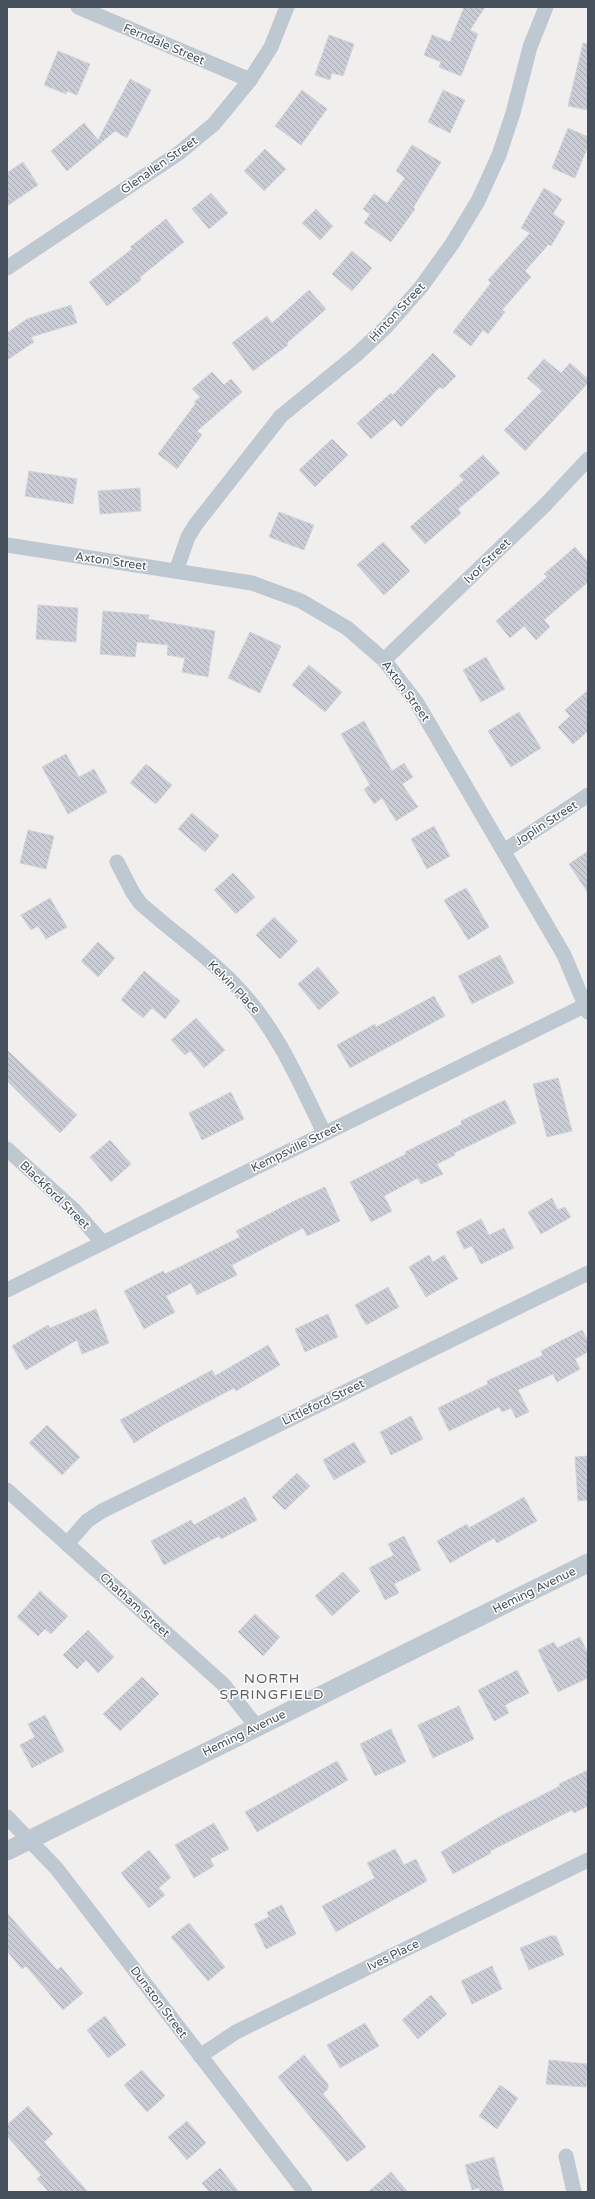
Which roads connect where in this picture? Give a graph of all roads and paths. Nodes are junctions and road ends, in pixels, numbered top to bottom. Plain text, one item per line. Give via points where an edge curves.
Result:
1 (78, 7) edge
2 (287, 7) edge
3 (546, 7) edge
4 (250, 80) junction
5 (7, 268) edge
6 (588, 460) edge
7 (7, 545) edge
8 (176, 570) junction
9 (384, 660) junction
10 (588, 795) edge
11 (504, 851) junction
12 (118, 862) dead end
13 (587, 1008) edge
14 (324, 1133) junction
15 (7, 1150) edge
16 (102, 1242) junction
17 (588, 1273) edge
18 (7, 1290) edge
19 (7, 1490) edge
20 (67, 1544) junction
21 (588, 1563) edge
22 (257, 1727) junction
23 (7, 1817) edge
24 (29, 1840) junction
25 (7, 1850) edge
26 (588, 1860) edge
27 (200, 2056) junction
28 (566, 2156) dead end
29 (305, 2192) edge
30 (574, 2192) edge

1 - 4 street, Ferndale Street
2 - 4 street, Glenallen Street via 270,47
3 - 8 street, Hinton Street via 530,47 513,112 498,155 478,201 452,244 421,287 386,327 356,355 299,400 267,432 196,524 188,537
4 - 5 street, Glenallen Street via 214,124 179,153
6 - 9 street, Ivor Street via 546,504
7 - 8 street, Axton Street
8 - 9 street, Axton Street via 252,583 301,600 343,625
9 - 11 street, Axton Street via 417,703
10 - 11 street, Joplin Street
11 - 13 street, Axton Street via 564,956
12 - 14 street, Kelvin Place via 140,903 215,965 237,986 262,1017 281,1045
13 - 14 street, Kempsville Street
14 - 16 street, Kempsville Street
15 - 16 street, Blackford Street via 74,1210
16 - 18 street, Kempsville Street
17 - 20 street, Littleford Street via 102,1511 87,1521
19 - 20 street, Chatham Street
20 - 22 street, Chatham Street via 223,1684
21 - 22 street, Heming Avenue
22 - 24 street, Heming Avenue
23 - 24 street, Dunston Street
24 - 25 street, Heming Avenue
24 - 27 street, Dunston Street via 57,1868
26 - 27 street, Ives Place via 236,2032
27 - 29 street, Dunston Street
28 - 30 street

